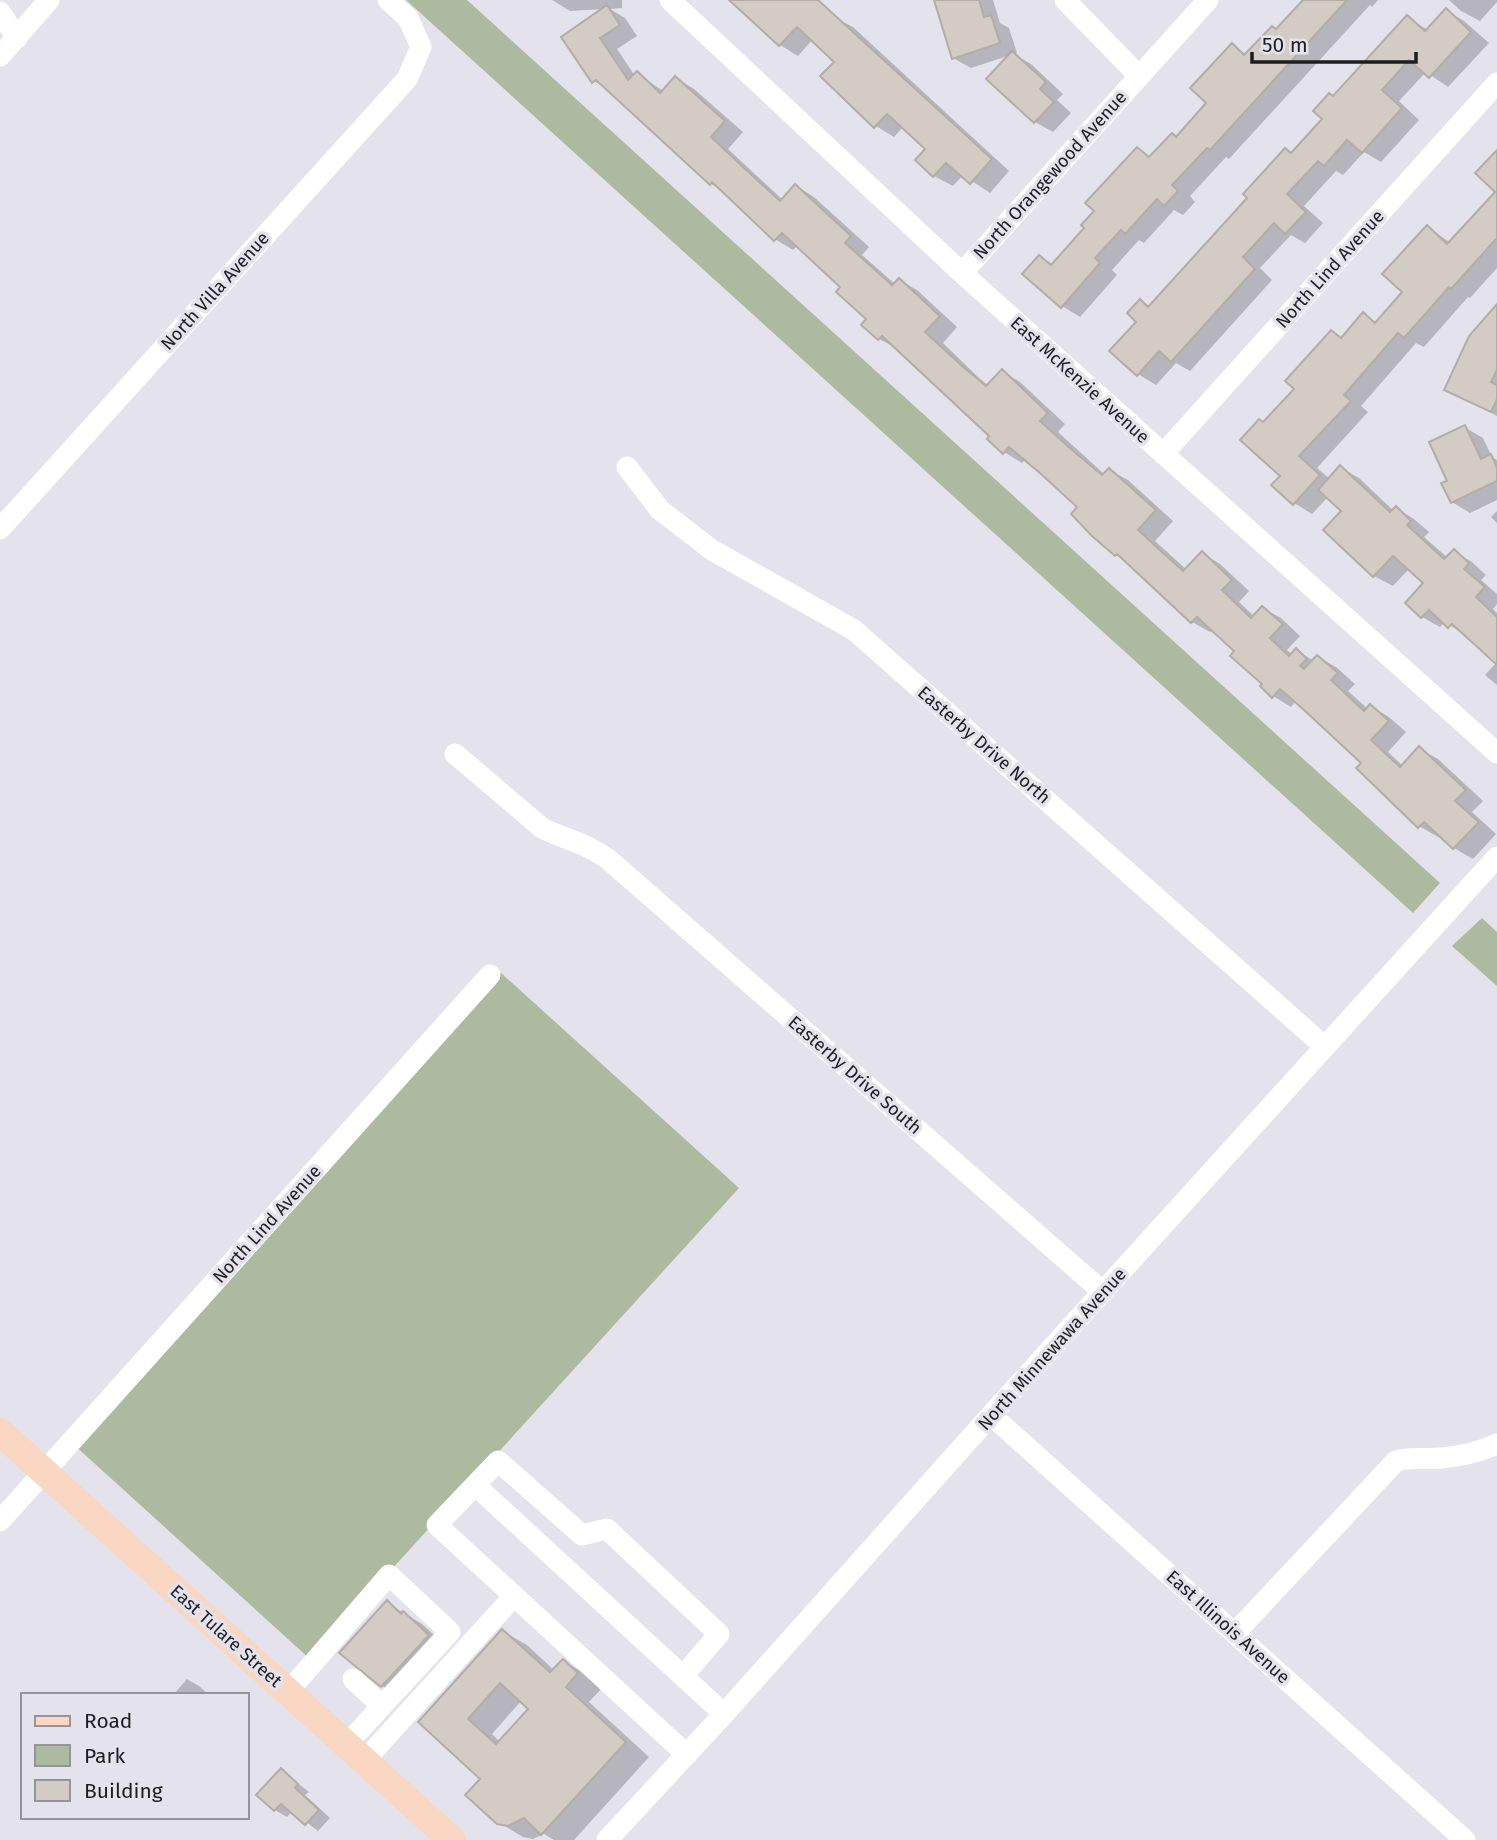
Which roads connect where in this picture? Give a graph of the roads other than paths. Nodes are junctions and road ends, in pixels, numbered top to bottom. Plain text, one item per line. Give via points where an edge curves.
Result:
1 (49, 0) edge
2 (388, 0) edge
3 (670, 0) edge
4 (1065, 0) edge
5 (1208, 0) edge
6 (0, 12) edge
7 (17, 38) junction
8 (0, 56) edge
9 (1139, 76) junction
10 (1497, 83) edge
11 (962, 273) junction
12 (1163, 454) junction
13 (627, 467) dead end
14 (5, 515) edge
15 (455, 754) dead end
16 (1497, 754) edge
17 (1497, 857) edge
18 (490, 975) dead end
19 (1325, 1047) junction
20 (1103, 1292) junction
21 (991, 1415) junction
22 (0, 1432) edge
23 (1497, 1444) edge
24 (45, 1473) junction
25 (475, 1485) junction
26 (0, 1521) edge
27 (514, 1595) junction
28 (1235, 1633) junction
29 (683, 1675) junction
30 (353, 1679) dead end
31 (288, 1692) junction
32 (382, 1706) junction
33 (724, 1714) junction
34 (355, 1753) junction
35 (687, 1755) junction
36 (452, 1840) edge
37 (607, 1840) edge
38 (1465, 1840) edge

1 - 7 street
2 - 14 street, North Villa Avenue via 408,18 421,47 407,79
3 - 11 street, East McKenzie Avenue
4 - 9 street, North Orangewood Avenue
5 - 9 street, North Orangewood Avenue
6 - 7 street
7 - 8 street
9 - 11 street, North Orangewood Avenue
10 - 12 street, North Lind Avenue
11 - 12 street, East McKenzie Avenue
12 - 16 street, East McKenzie Avenue
13 - 19 street, Easterby Drive North via 660,510 712,550 854,630
15 - 20 street, Easterby Drive South via 542,828 590,846 608,859
17 - 19 street, North Minnewawa Avenue
18 - 24 street, North Lind Avenue
19 - 20 street, North Minnewawa Avenue
20 - 21 street, North Minnewawa Avenue
21 - 28 street, East Illinois Avenue
21 - 33 street, North Minnewawa Avenue
22 - 24 main road, East Tulare Street
23 - 28 street via 1472,1453 1396,1461
24 - 26 street, North Lind Avenue
24 - 31 main road, East Tulare Street
25 - 27 street via 437,1525
25 - 29 street
25 - 29 street via 498,1461 582,1535 607,1529 719,1634
27 - 34 street
27 - 35 street
28 - 38 street, East Illinois Avenue
29 - 33 street
30 - 32 street
31 - 32 street via 389,1575 450,1632
31 - 34 main road, East Tulare Street
32 - 34 street
33 - 35 street, North Minnewawa Avenue
34 - 36 main road, East Tulare Street
35 - 37 street, North Minnewawa Avenue

